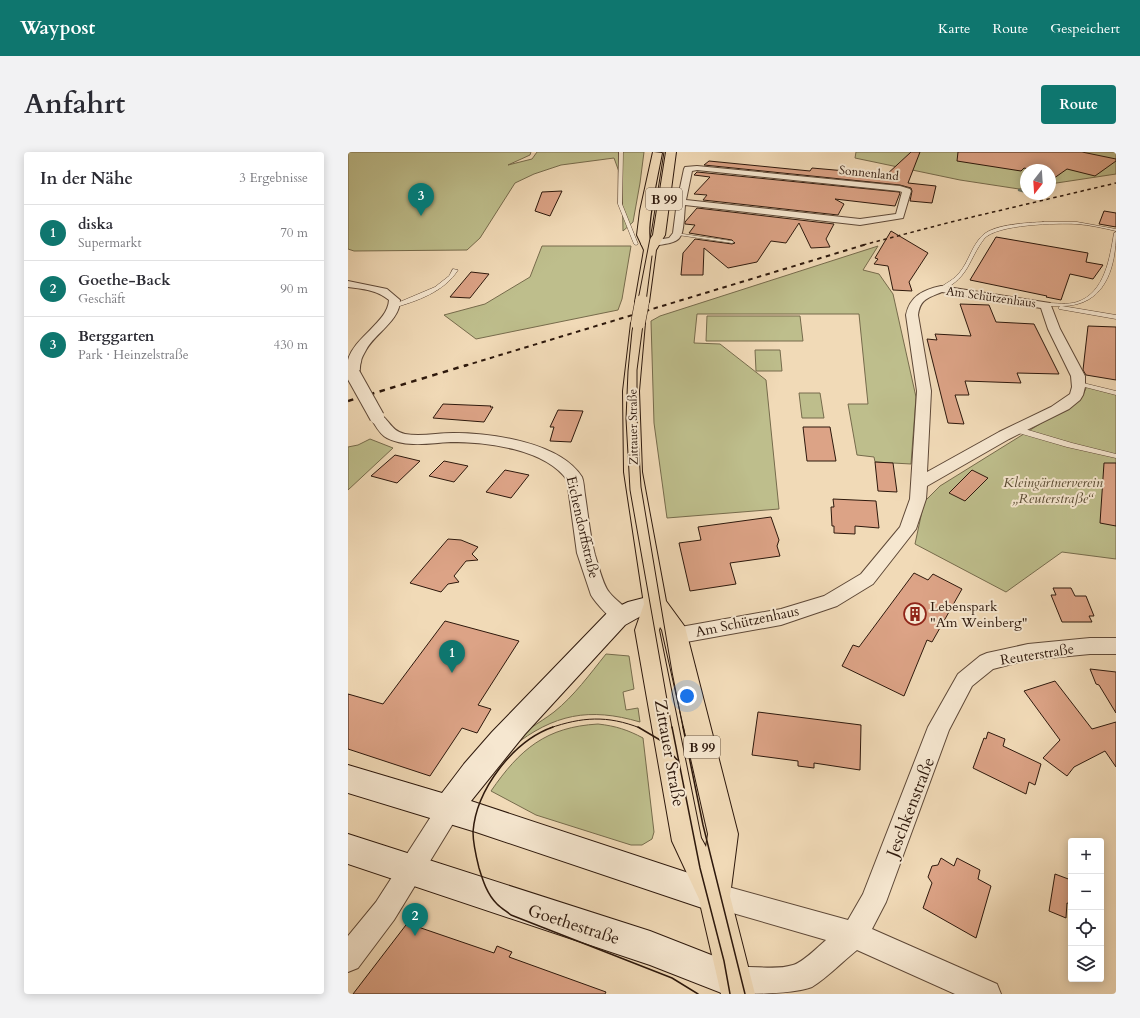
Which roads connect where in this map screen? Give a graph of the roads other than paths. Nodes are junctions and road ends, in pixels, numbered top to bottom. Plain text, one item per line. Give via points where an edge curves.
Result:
1 (620, 152) edge
2 (657, 152) edge
3 (671, 152) edge
4 (682, 202) junction
5 (1116, 231) edge
6 (678, 234) junction
7 (732, 242) dead end
8 (646, 246) junction
9 (1114, 256) edge
10 (455, 270) dead end
11 (348, 284) edge
12 (941, 289) junction
13 (1046, 305) junction
14 (393, 306) junction
15 (1116, 317) edge
16 (368, 328) junction
17 (355, 334) dead end
18 (350, 368) edge
19 (1080, 384) junction
20 (1116, 393) edge
21 (1015, 429) junction
22 (1116, 456) edge
23 (919, 484) junction
24 (655, 604) junction
25 (622, 616) junction
26 (675, 636) junction
27 (1116, 646) edge
28 (965, 680) joint
29 (348, 779) edge
30 (449, 809) junction
31 (348, 849) edge
32 (412, 869) junction
33 (714, 896) junction
34 (854, 935) junction
35 (348, 958) edge
36 (736, 987) edge
37 (987, 994) edge

1 - 8 lane via 620,204
2 - 8 main road, Zittauer Straße / B 99 via 643,235
3 - 8 main road, Zittauer Straße / B 99 via 659,235
4 - 4 street, Sonnenland via 688,169 697,168 907,191 900,216 860,222
4 - 6 street, Sonnenland
5 - 9 lane
5 - 12 lane via 1062,222 992,231 983,236 960,278
6 - 7 lane
6 - 8 street via 672,240
8 - 24 main road, Zittauer Straße / B 99, bridge via 631,391 633,472
9 - 13 lane via 1099,290 1091,296 1079,303
10 - 14 lane via 440,285 425,294
11 - 14 street via 388,293 394,302
12 - 13 street, Am Schützenhaus
12 - 23 street, Am Schützenhaus via 919,298 912,315 924,392
13 - 15 lane
13 - 19 street, Am Schützenhaus via 1054,329
14 - 16 street via 386,315
16 - 17 street
16 - 18 street via 355,343 349,357
18 - 25 street, Eichendorffstraße, bridge via 385,431 397,437 459,438 495,442 549,455 567,467 575,479 586,553 600,595
19 - 20 lane
19 - 21 street via 1074,398 1064,405
21 - 22 lane
21 - 23 street
23 - 26 street, Am Schützenhaus via 918,499 908,529 867,579 830,601 781,617
24 - 25 street via 636,608
24 - 26 main road, Zittauer Straße / B 99 via 673,627
24 - 33 main road, Zittauer Straße / B 99 via 647,630 687,841
25 - 30 street via 617,618 518,723 475,771
26 - 33 main road, Zittauer Straße / B 99 via 723,834
27 - 28 street, Reuterstraße via 1028,652 987,662
28 - 34 street, Jeschkenstraße via 940,727 874,902
29 - 30 street
30 - 32 street
30 - 33 street
31 - 32 street, Goethestraße
32 - 35 street via 385,911
32 - 36 street, Goethestraße via 650,948
33 - 34 street
33 - 36 main road, Zittauer Straße / B 99
34 - 36 street, Jeschkenstraße via 801,978
34 - 37 street

